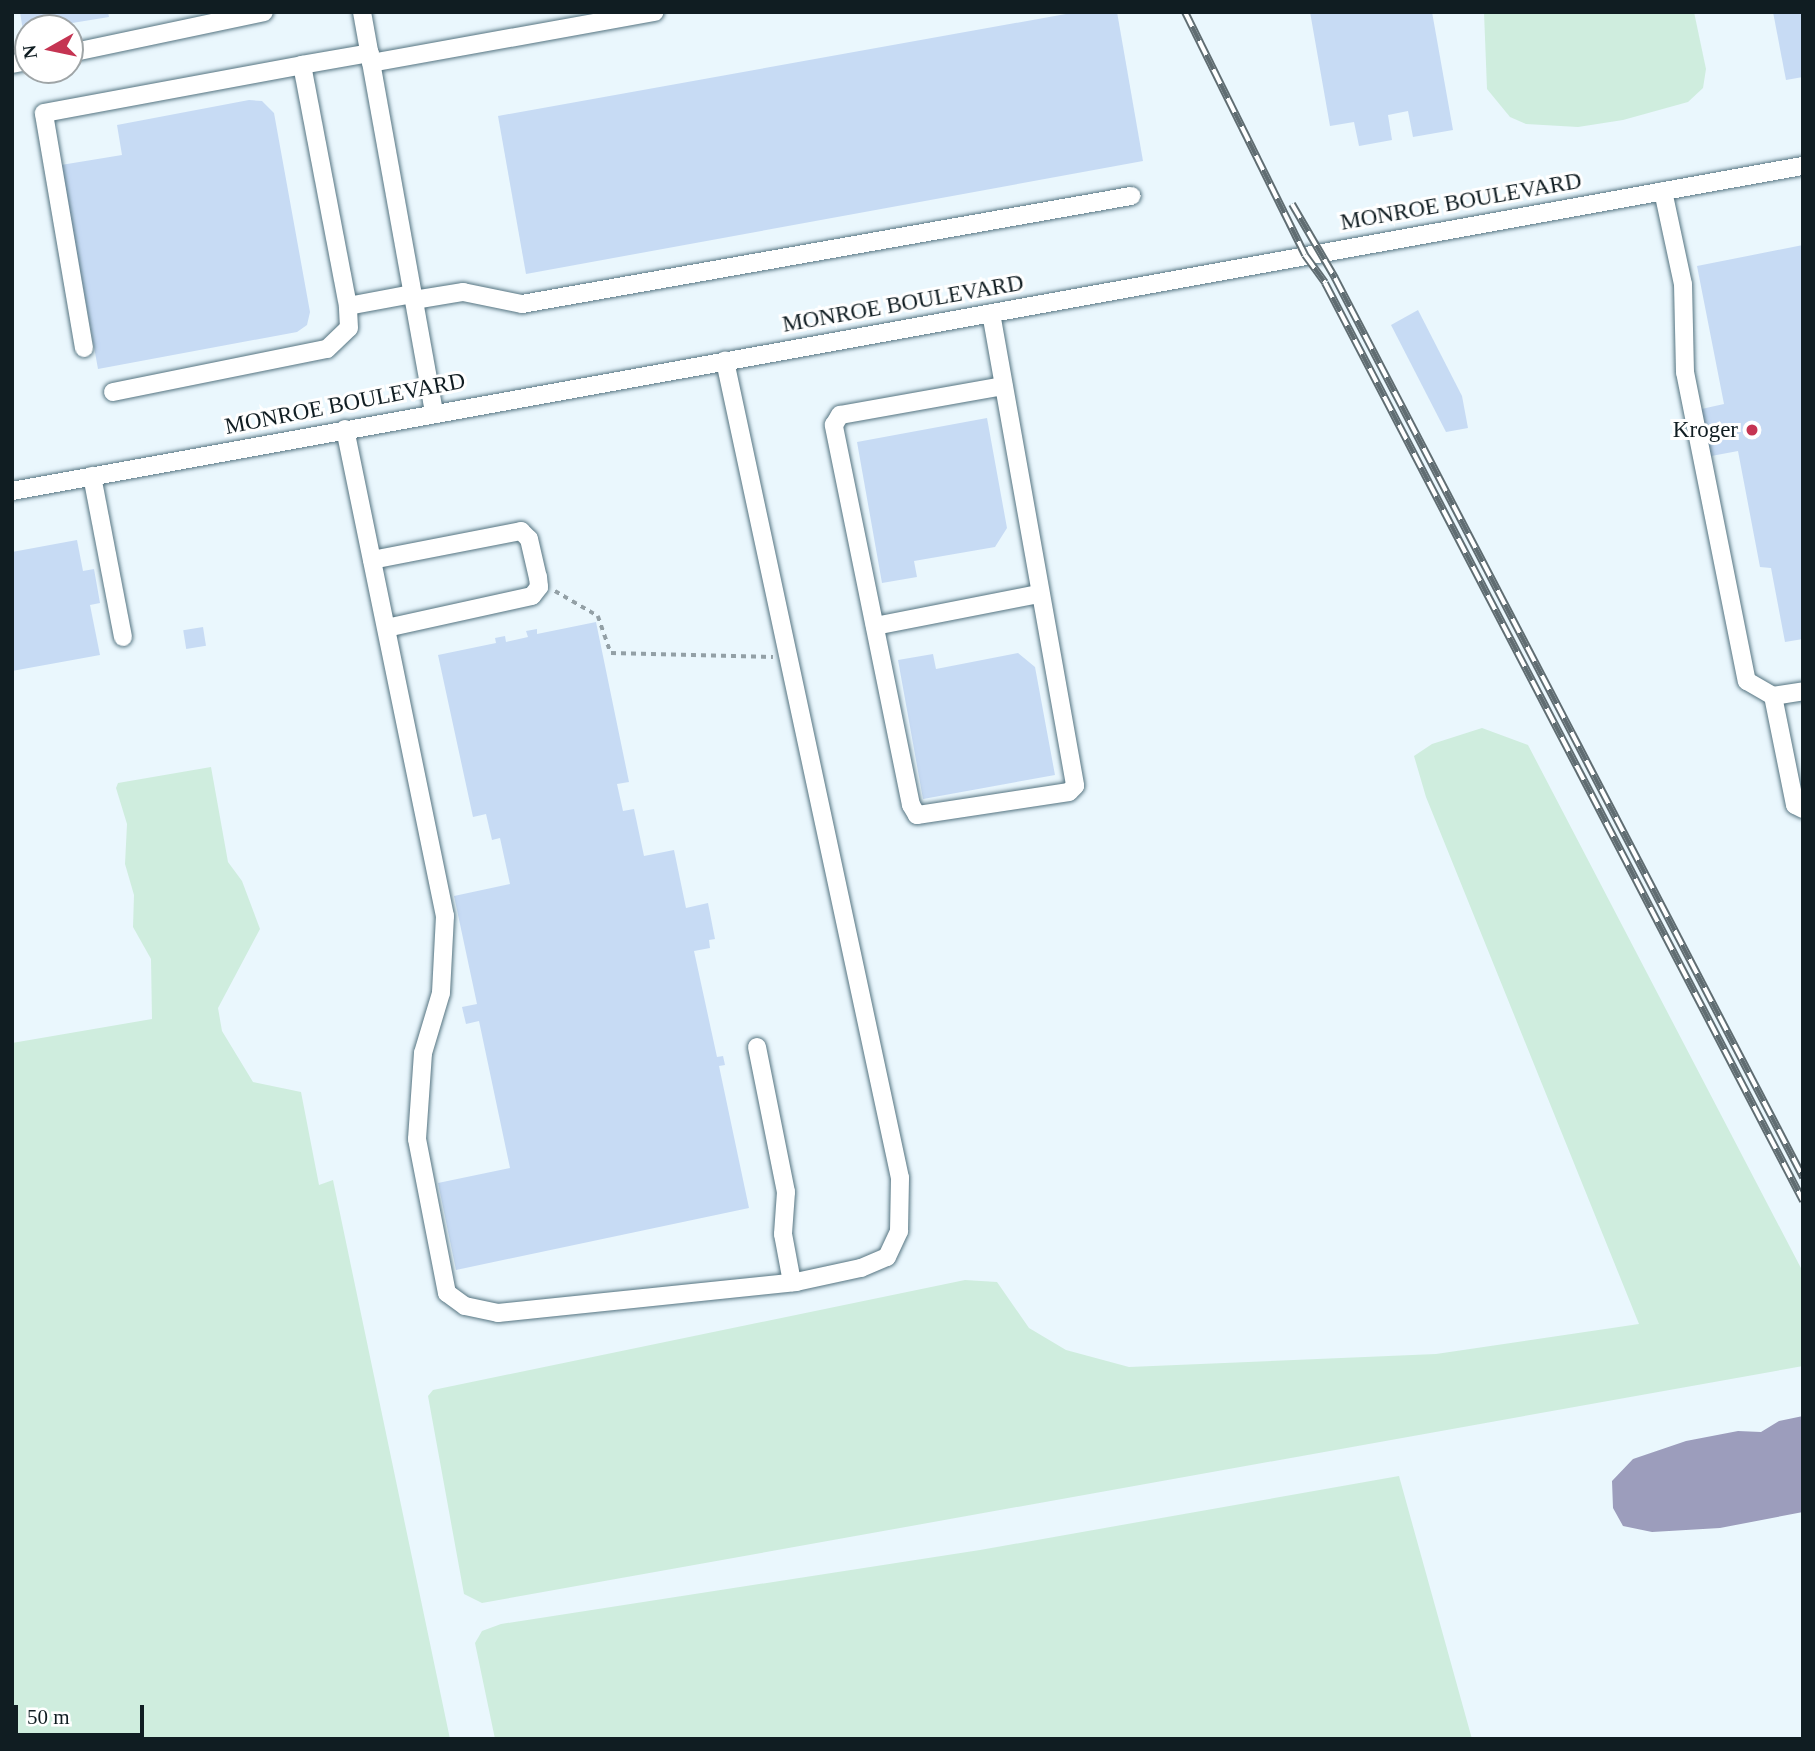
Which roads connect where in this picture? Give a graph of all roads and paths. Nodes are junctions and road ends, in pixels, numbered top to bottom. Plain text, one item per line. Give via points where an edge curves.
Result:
1 (264, 12) edge
2 (362, 12) edge
3 (654, 12) edge
4 (84, 50) edge
5 (370, 58) junction
6 (302, 65) junction
7 (1803, 166) edge
8 (1663, 191) junction
9 (1131, 196) dead end
10 (414, 297) junction
11 (348, 306) junction
12 (991, 313) junction
13 (84, 348) dead end
14 (725, 361) junction
15 (1003, 386) junction
16 (113, 392) dead end
17 (435, 412) junction
18 (345, 429) junction
19 (92, 476) junction
20 (12, 491) edge
21 (372, 560) junction
22 (539, 587) junction
23 (1038, 594) junction
24 (875, 626) junction
25 (386, 628) junction
26 (123, 637) dead end
27 (789, 657) junction
28 (1803, 691) edge
29 (1773, 696) junction
30 (1803, 809) edge
31 (757, 1047) dead end
32 (792, 1282) junction

1 - 4 street
2 - 5 street
3 - 5 street
5 - 6 street
5 - 10 street
6 - 11 street
6 - 13 street via 44,113
7 - 8 street, MONROE BOULEVARD
8 - 12 street, MONROE BOULEVARD
8 - 29 street via 1683,284 1685,372 1747,681
9 - 10 street via 522,304 463,292
10 - 11 street
10 - 17 street
11 - 16 street via 349,328 327,349
12 - 14 street, MONROE BOULEVARD
12 - 15 street
14 - 17 street, MONROE BOULEVARD
14 - 27 street
15 - 23 street
15 - 24 street via 840,415 834,425
17 - 18 street, MONROE BOULEVARD
18 - 19 street, MONROE BOULEVARD
18 - 21 street
19 - 20 street, MONROE BOULEVARD
19 - 26 street
21 - 22 street via 521,531 529,539
21 - 25 street
22 - 25 street via 532,596
22 - 27 path via 562,593 598,616 611,653 618,655
23 - 24 street
23 - 24 street via 1075,786 1069,792 917,815 911,805
25 - 32 street via 445,916 441,992 424,1053 417,1139 447,1293 465,1306 498,1313
27 - 32 street via 900,1178 899,1231 887,1257 861,1268
28 - 29 street
29 - 30 street via 1795,805
31 - 32 street via 786,1192 783,1234

